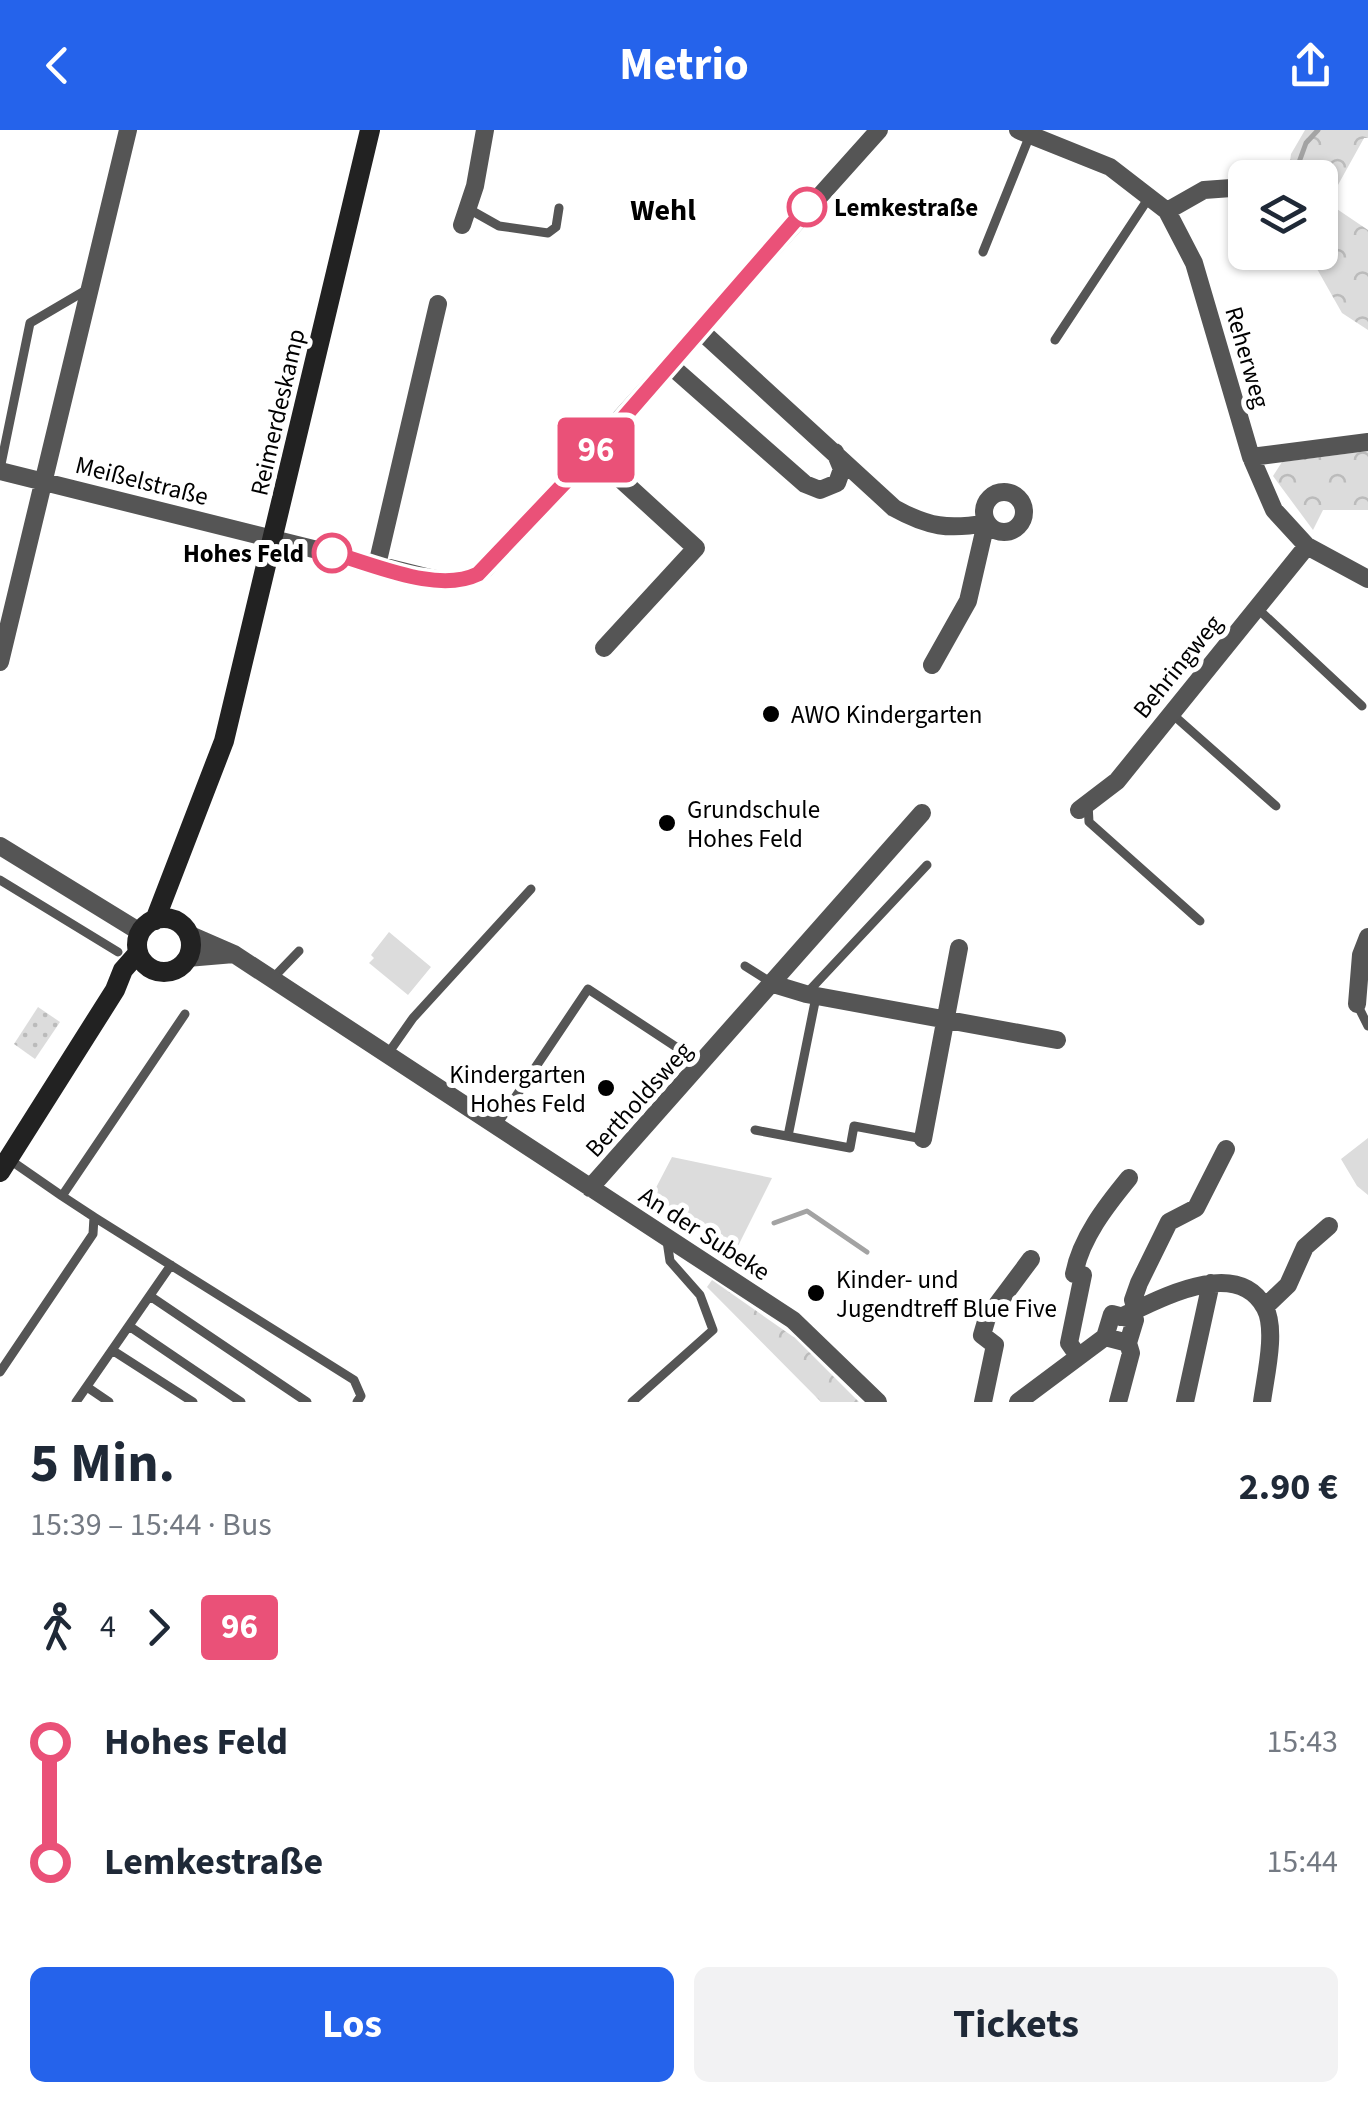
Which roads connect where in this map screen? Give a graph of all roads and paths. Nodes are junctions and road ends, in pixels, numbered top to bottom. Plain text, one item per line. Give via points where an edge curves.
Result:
1 (128, 130) edge
2 (370, 130) edge
3 (486, 130) edge
4 (879, 130) edge
5 (1024, 132) edge
6 (1228, 188) edge
7 (1150, 195) junction
8 (559, 208) dead end
9 (1167, 210) junction
10 (465, 217) joint
11 (983, 252) dead end
12 (90, 288) junction
13 (438, 304) dead end
14 (701, 331) junction
15 (1055, 340) dead end
16 (671, 366) junction
17 (1368, 442) edge
18 (835, 452) junction
19 (592, 454) junction
20 (1251, 456) junction
21 (0, 470) edge
22 (44, 481) junction
23 (272, 538) junction
24 (1307, 546) junction
25 (377, 565) junction
26 (1368, 579) edge
27 (1257, 608) junction
28 (604, 648) dead end
29 (0, 662) edge
30 (932, 665) dead end
31 (1362, 706) dead end
32 (1172, 714) junction
33 (1083, 806) joint
34 (1276, 806) dead end
35 (922, 813) dead end
36 (0, 846) edge
37 (926, 864) dead end
38 (172, 876) junction
39 (0, 880) edge
40 (531, 889) dead end
41 (1200, 921) dead end
42 (183, 928) junction
43 (1368, 937) edge
44 (138, 939) junction
45 (960, 948) dead end
46 (299, 951) dead end
47 (234, 954) junction
48 (186, 958) junction
49 (745, 966) dead end
50 (154, 970) junction
51 (272, 979) junction
52 (774, 984) junction
53 (115, 990) junction
54 (811, 995) junction
55 (1357, 1004) joint
56 (185, 1014) dead end
57 (945, 1020) junction
58 (1368, 1026) edge
59 (1057, 1040) dead end
60 (387, 1054) junction
61 (704, 1065) junction
62 (496, 1126) junction
63 (755, 1130) dead end
64 (788, 1136) junction
65 (923, 1139) joint
66 (1226, 1149) dead end
67 (5, 1155) edge
68 (1130, 1178) dead end
69 (590, 1188) junction
70 (62, 1196) junction
71 (94, 1217) junction
72 (1330, 1226) dead end
73 (666, 1238) junction
74 (1031, 1258) dead end
75 (171, 1266) junction
76 (1211, 1283) junction
77 (150, 1296) junction
78 (1265, 1307) junction
79 (1129, 1313) junction
80 (129, 1326) junction
81 (1106, 1337) junction
82 (1128, 1343) junction
83 (112, 1350) junction
84 (1078, 1356) junction
85 (0, 1373) edge
86 (87, 1387) junction
87 (76, 1402) edge
88 (110, 1402) edge
89 (193, 1402) edge
90 (241, 1402) edge
91 (307, 1402) edge
92 (357, 1402) edge
93 (632, 1402) edge
94 (878, 1402) edge
95 (983, 1402) edge
96 (1018, 1402) edge
97 (1118, 1402) edge
98 (1184, 1402) edge
99 (1262, 1402) edge

1 - 12 street
2 - 23 main road, Reimerdeskamp
3 - 10 street
4 - 14 street
5 - 7 street, Reherweg via 1110,167
5 - 11 lane
6 - 9 street via 1204,190
7 - 9 street, Reherweg
7 - 15 lane
8 - 10 lane via 548,233
9 - 20 street, Reherweg via 1194,262
12 - 21 lane via 30,323
12 - 22 street
13 - 25 street
14 - 16 street
14 - 18 street
16 - 18 street via 805,484 820,490 836,482 842,469
16 - 19 street
17 - 20 street
18 - 30 street via 894,508 924,525 952,530 986,523 968,601
19 - 25 street via 478,574 449,581
19 - 28 street via 696,548
20 - 24 street, Reherweg via 1274,510
21 - 22 street, Meißelstraße
22 - 23 street, Meißelstraße
22 - 29 street
23 - 25 street
23 - 38 main road, Reimerdeskamp via 224,741
24 - 26 street, Reherweg
24 - 27 street, Behringweg
27 - 31 lane
27 - 32 street, Behringweg
32 - 33 street, Behringweg via 1117,781
32 - 34 lane
33 - 41 lane via 1089,822
35 - 52 street, Bertholdsweg
36 - 44 street
37 - 54 lane
38 - 42 main road, Reimerdeskamp
38 - 44 main road, Reimerdeskamp
39 - 44 lane
40 - 60 lane
42 - 44 main road
42 - 47 street, Bertholdsweg
42 - 48 main road, Reimerdeskamp
43 - 55 street
44 - 50 main road
44 - 53 main road, Reimerdeskamp
45 - 57 street
46 - 51 lane
47 - 48 street
47 - 51 street, Bertholdsweg
48 - 50 main road, Reimerdeskamp via 172,970
49 - 52 lane
50 - 53 main road, Reimerdeskamp
51 - 60 street, Bertholdsweg
52 - 54 street
52 - 61 street, Bertholdsweg
53 - 67 main road, Reimerdeskamp
54 - 57 street
54 - 64 lane
55 - 58 lane
56 - 70 lane
57 - 59 street
57 - 65 street
60 - 62 street, Bertholdsweg
61 - 62 lane via 588,989
61 - 69 street, Bertholdsweg
62 - 69 street, Bertholdsweg
63 - 64 lane
64 - 65 lane via 850,1148 854,1126
66 - 79 street via 1196,1208 1169,1222
67 - 70 lane
68 - 84 street via 1104,1208 1076,1260 1074,1274 1083,1276 1070,1343
69 - 73 street, An der Subeke
70 - 71 lane
71 - 75 lane
71 - 85 lane via 93,1234
72 - 78 street
73 - 93 lane via 670,1261 700,1295 713,1330
73 - 94 street, An der Subeke via 793,1320
74 - 95 street via 987,1318 982,1335 995,1345
75 - 77 lane
75 - 92 lane via 354,1380
76 - 78 street via 1230,1284
76 - 79 street
76 - 98 street
77 - 80 lane
77 - 91 lane
78 - 99 street
79 - 81 street via 1112,1314
79 - 82 street via 1134,1320
80 - 83 lane
80 - 90 lane
81 - 82 street
81 - 84 street
82 - 97 street
83 - 86 lane
83 - 89 lane
84 - 96 street
86 - 87 lane
86 - 88 lane

